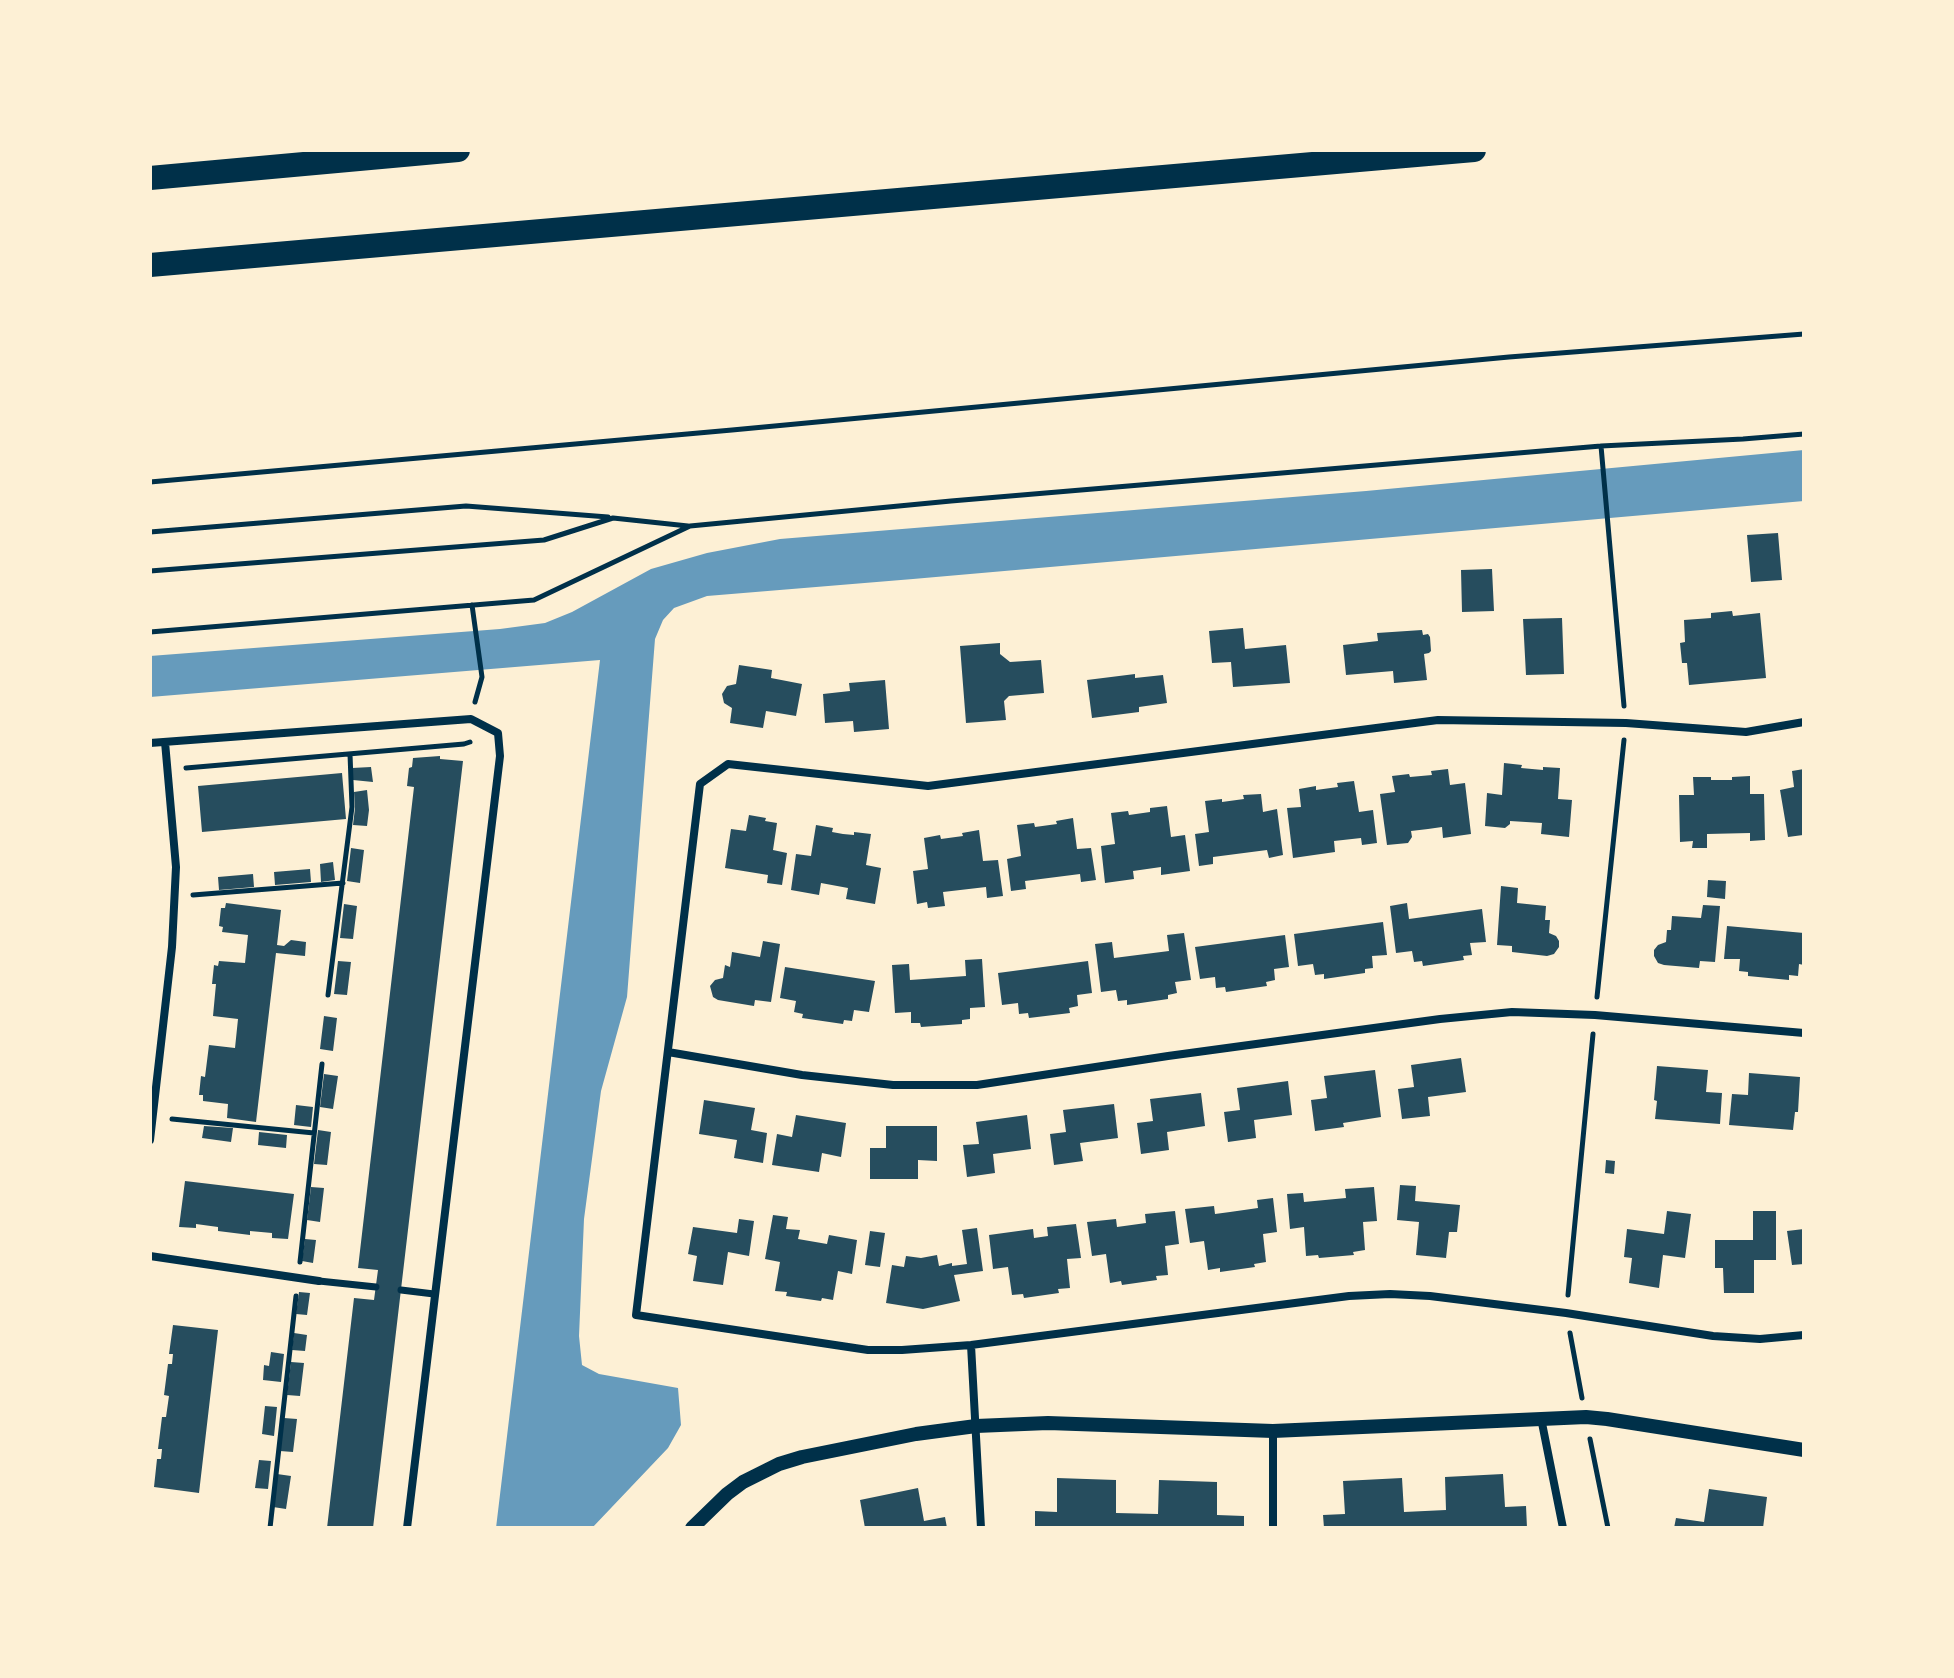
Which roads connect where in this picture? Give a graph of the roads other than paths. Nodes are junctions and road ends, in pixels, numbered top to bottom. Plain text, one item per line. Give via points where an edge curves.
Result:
1 (458, 150) edge
2 (1474, 150) edge
3 (150, 164) edge
4 (295, 165) junction
5 (150, 178) edge
6 (150, 265) edge
7 (1804, 722) edge
8 (165, 742) junction
9 (150, 743) edge
10 (1804, 1033) edge
11 (668, 1052) junction
12 (150, 1140) edge
13 (150, 1256) edge
14 (319, 1281) joint
15 (376, 1287) dead end
16 (401, 1290) dead end
17 (434, 1294) junction
18 (1804, 1335) edge
19 (971, 1345) junction
20 (1541, 1418) junction
21 (976, 1426) junction
22 (1273, 1431) junction
23 (1804, 1450) edge
24 (407, 1528) edge
25 (692, 1528) edge
26 (981, 1528) edge
27 (1273, 1528) edge
28 (1563, 1528) edge

1 - 4 highway
2 - 6 highway
3 - 4 highway
4 - 5 highway
7 - 11 street via 1746,732 1626,723 1438,720 928,786 728,764 700,784
8 - 9 street
8 - 12 street via 175,897
8 - 17 street via 471,719 498,733 500,756
10 - 11 street via 1512,1012 977,1085 893,1085
11 - 19 street via 636,1315 868,1350
13 - 14 street
14 - 15 street
16 - 17 street
17 - 24 street
18 - 19 street via 1713,1336 1390,1294
19 - 21 street
20 - 22 street
20 - 23 street via 1607,1419
20 - 28 street
21 - 22 street via 1048,1423
21 - 25 street via 779,1464 735,1488
21 - 26 street
22 - 27 street

